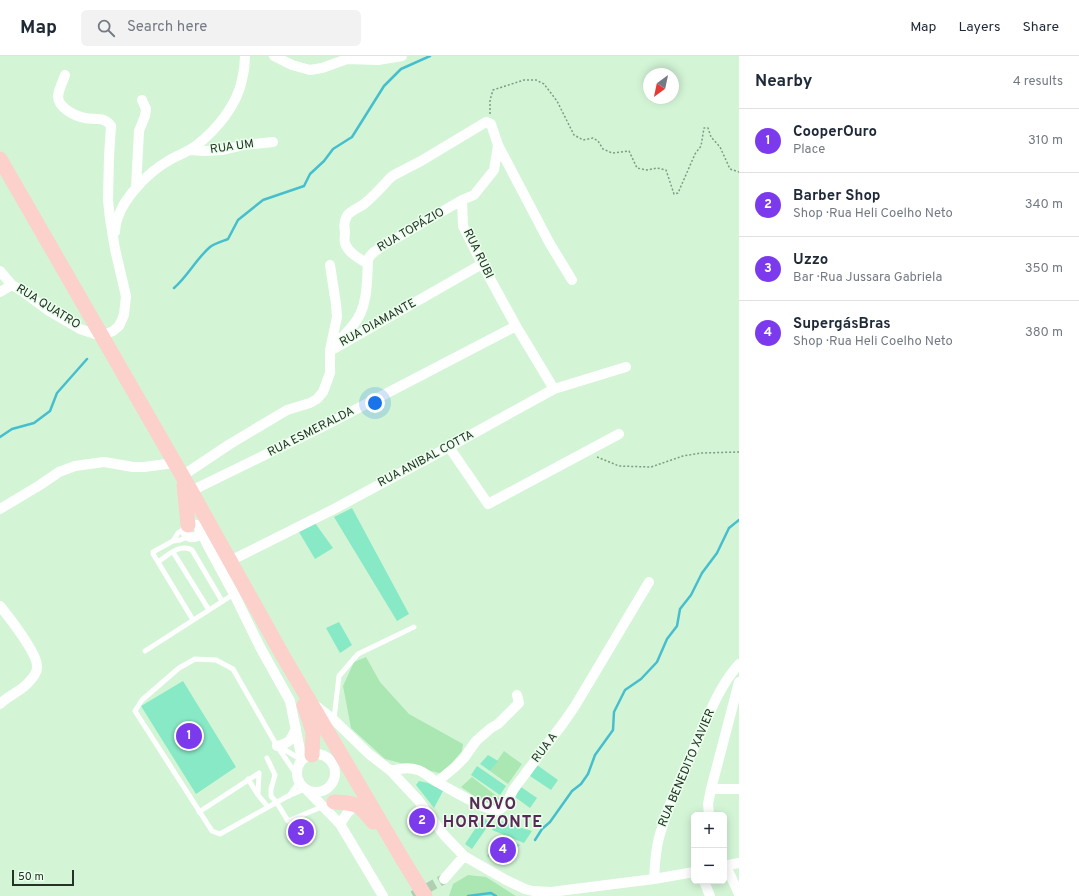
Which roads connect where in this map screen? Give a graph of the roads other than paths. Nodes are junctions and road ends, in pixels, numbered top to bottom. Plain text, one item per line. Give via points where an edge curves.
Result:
1 (245, 56) edge
2 (274, 56) edge
3 (402, 56) edge
4 (355, 57) edge
5 (65, 75) dead end
6 (142, 100) dead end
7 (273, 142) dead end
8 (498, 145) junction
9 (190, 150) junction
10 (1, 162) edge
11 (136, 188) junction
12 (462, 200) junction
13 (114, 238) junction
14 (368, 264) junction
15 (482, 264) junction
16 (330, 265) dead end
17 (0, 271) edge
18 (572, 280) dead end
19 (12, 286) junction
20 (0, 292) edge
21 (516, 326) junction
22 (101, 336) junction
23 (330, 350) junction
24 (626, 367) dead end
25 (554, 389) junction
26 (619, 434) dead end
27 (449, 447) junction
28 (174, 463) junction
29 (185, 482) junction
30 (0, 509) edge
31 (191, 532) junction
32 (173, 541) junction
33 (173, 552) junction
34 (230, 561) junction
35 (158, 562) junction
36 (649, 582) dead end
37 (234, 594) junction
38 (222, 601) junction
39 (0, 606) edge
40 (209, 610) junction
41 (193, 620) junction
42 (414, 627) dead end
43 (145, 651) dead end
44 (283, 656) junction
45 (739, 664) edge
46 (739, 682) edge
47 (517, 695) dead end
48 (310, 701) junction
49 (0, 704) edge
50 (334, 720) junction
51 (310, 722) junction
52 (296, 728) junction
53 (277, 746) junction
54 (309, 753) junction
55 (342, 756) junction
56 (267, 758) dead end
57 (391, 771) junction
58 (248, 779) junction
59 (437, 782) junction
60 (302, 784) junction
61 (329, 786) junction
62 (711, 788) junction
63 (739, 789) edge
64 (258, 795) junction
65 (288, 796) junction
66 (277, 803) junction
67 (329, 804) junction
68 (357, 805) junction
69 (268, 807) junction
70 (199, 812) junction
71 (709, 812) edge
72 (340, 824) junction
73 (464, 856) junction
74 (403, 860) junction
75 (739, 863) edge
76 (727, 866) edge
77 (727, 870) edge
78 (691, 873) edge
79 (444, 879) tunnel mouth
80 (654, 879) junction
81 (705, 884) edge
82 (739, 894) edge
83 (383, 896) edge
84 (424, 896) edge
85 (710, 896) edge

1 - 9 street via 242,81 231,106 212,130
2 - 4 street via 310,70
3 - 4 street via 378,60
5 - 13 street via 58,97 62,106 85,118 99,118 111,126 108,200
6 - 11 street via 146,109 139,131
7 - 9 street, RUA UM via 222,150
8 - 12 street via 494,170 474,195
8 - 14 street via 488,123 394,175 360,207 352,210 345,220 345,243 350,251
8 - 18 street
9 - 11 street via 166,162
10 - 22 main road
11 - 13 street via 118,216
12 - 14 street, RUA TOPÁZIO via 380,247 370,256
12 - 15 street, RUA RUBI via 463,226
13 - 22 street via 126,296 124,315 119,326
14 - 23 street, RUA TOPÁZIO via 365,299 359,316
15 - 21 street, RUA RUBI
15 - 23 street, RUA DIAMANTE
16 - 23 street via 337,317
17 - 19 street, RUA QUATRO
19 - 20 street
19 - 22 street, RUA QUATRO via 80,329
21 - 25 street, RUA RUBI
21 - 29 street, RUA ESMERALDA via 320,428
22 - 28 main road
23 - 29 street, RUA DIAMANTE via 330,373 323,392 317,399 287,410 230,444
24 - 25 street, RUA ANIBAL COTTA
25 - 27 street, RUA ANIBAL COTTA
26 - 27 street via 488,504
27 - 34 street, RUA ANIBAL COTTA
28 - 29 main road
28 - 30 street via 133,467 104,462 75,466 59,472
29 - 31 main road
29 - 34 main road
31 - 32 lane via 180,540
31 - 32 lane via 178,533
31 - 37 street via 208,546
32 - 35 lane via 153,552
33 - 35 lane
33 - 38 lane via 185,548 192,550
33 - 40 lane
34 - 44 main road
35 - 41 lane
36 - 59 street, RUA A via 575,706 501,808 488,808
37 - 38 lane
37 - 52 street via 290,701
38 - 40 lane
39 - 49 street via 35,657 38,667 22,690
40 - 41 lane
41 - 43 lane
42 - 50 lane via 358,654 338,676
44 - 48 main road
44 - 51 main road
45 - 80 street, RUA BENEDITO XAVIER via 714,704 669,807 661,828
46 - 62 street
47 - 59 street via 519,703 513,710 476,741 456,767
48 - 50 street
48 - 55 main road
50 - 57 street via 369,754
51 - 54 main road via 313,732
51 - 55 main road
52 - 53 street via 289,742
52 - 54 street
52 - 54 street
53 - 54 lane
53 - 60 lane
53 - 70 lane via 233,669 216,660 195,659 179,668 142,700 135,712
54 - 60 street via 298,765
54 - 61 street via 324,756 333,766 334,778
55 - 74 main road
56 - 66 lane via 275,775 271,796
57 - 59 street, RUA A via 402,768 419,770
57 - 73 street
58 - 64 lane
58 - 64 lane via 259,773
58 - 70 lane
60 - 61 street via 314,792
60 - 65 lane
60 - 65 lane
60 - 67 street
61 - 67 street
62 - 63 street
62 - 71 street
64 - 69 lane
65 - 66 lane
66 - 67 lane via 288,820
66 - 69 lane
67 - 68 main road
67 - 72 street
68 - 72 street via 348,812
68 - 74 main road via 366,812
69 - 70 lane via 220,834 212,831
72 - 83 street
73 - 79 street
73 - 80 street via 506,880 534,891 551,892
74 - 84 main road
75 - 76 street
77 - 82 street
78 - 80 street
81 - 85 street

